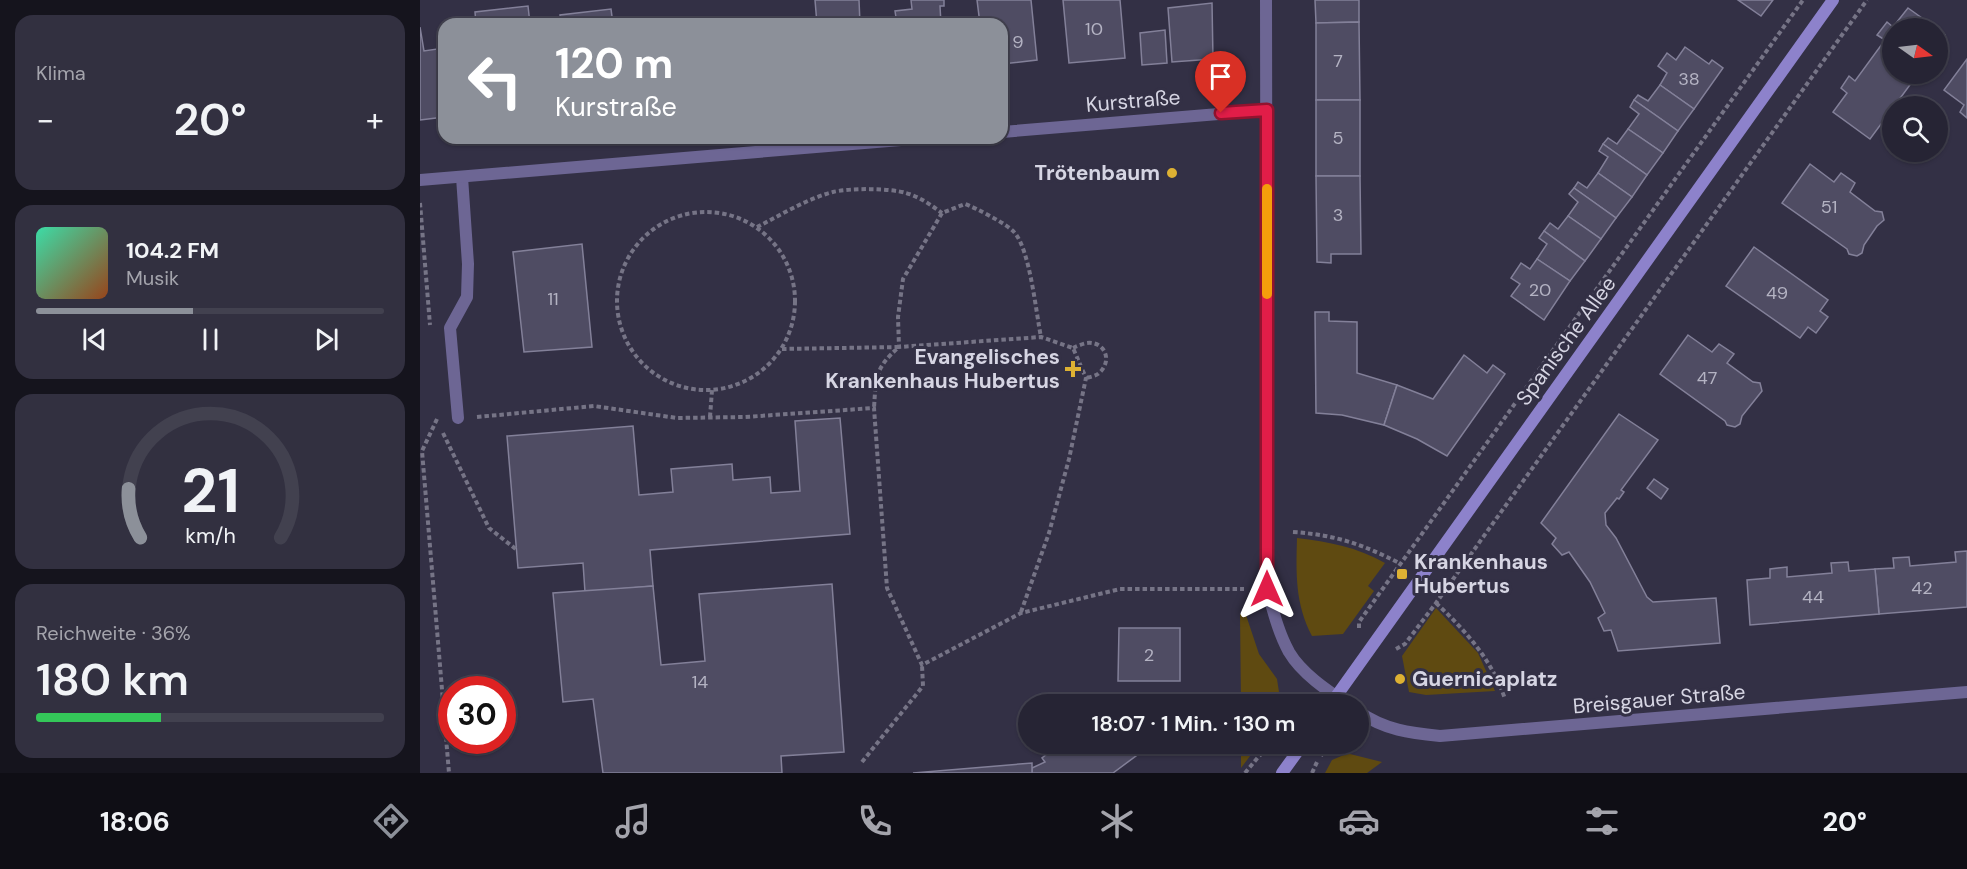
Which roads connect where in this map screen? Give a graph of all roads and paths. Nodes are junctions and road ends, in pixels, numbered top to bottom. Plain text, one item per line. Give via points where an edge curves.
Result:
1 (1266, 0) edge
2 (1803, 0) edge
3 (1833, 0) edge
4 (1867, 0) edge
5 (1267, 110) junction
6 (1008, 132) edge
7 (854, 144) edge
8 (462, 177) junction
9 (420, 180) edge
10 (420, 203) edge
11 (942, 213) junction
12 (756, 227) junction
13 (430, 328) dead end
14 (1041, 337) junction
15 (899, 347) junction
16 (1072, 348) junction
17 (782, 349) junction
18 (1086, 378) junction
19 (712, 390) junction
20 (436, 408) dead end
21 (874, 408) junction
22 (710, 417) junction
23 (458, 418) junction
24 (437, 419) junction
25 (1293, 532) dead end
26 (516, 550) dead end
27 (1401, 564) junction
28 (1245, 589) dead end
29 (1436, 603) junction
30 (1021, 613) junction
31 (1359, 622) dead end
32 (1404, 644) dead end
33 (922, 665) junction
34 (1967, 692) edge
35 (1326, 694) edge
36 (1338, 694) edge
37 (1505, 699) dead end
38 (1369, 718) edge
39 (1262, 754) edge
40 (1296, 754) edge
41 (862, 762) dead end
42 (449, 773) edge
43 (1245, 773) edge
44 (1282, 773) edge

1 - 5 street
2 - 27 path
3 - 36 main road, Spanische Allee
4 - 29 path
5 - 6 street, Kurstraße
5 - 35 street via 1267,589 1290,653
7 - 8 street
8 - 9 street
8 - 23 street via 467,297 450,328
10 - 13 path
11 - 12 path via 904,192 863,189 834,192
11 - 14 path via 965,204 1014,231 1024,248
11 - 15 path via 903,279
12 - 17 path via 778,246 794,286 791,329
12 - 19 path via 724,213 702,211 681,215 661,223 644,237 622,273 617,294 618,316 636,355 669,382
14 - 15 path
14 - 16 path
15 - 17 path
15 - 21 path via 883,361 876,379
16 - 18 path
16 - 18 path via 1096,344 1107,356 1098,374
17 - 19 path via 752,378
18 - 30 path via 1049,533
19 - 22 path
20 - 24 path
21 - 22 path
21 - 33 path via 887,588
22 - 23 path via 677,418 594,406
23 - 24 path
24 - 26 path via 489,528
24 - 42 path via 422,451
25 - 27 path via 1340,538
27 - 31 path
28 - 30 path via 1120,589
29 - 32 path
29 - 37 path via 1482,651
30 - 33 path
33 - 41 path via 923,686
34 - 38 street, Breisgauer Straße via 1440,736 1401,732
39 - 43 path
40 - 44 main road

